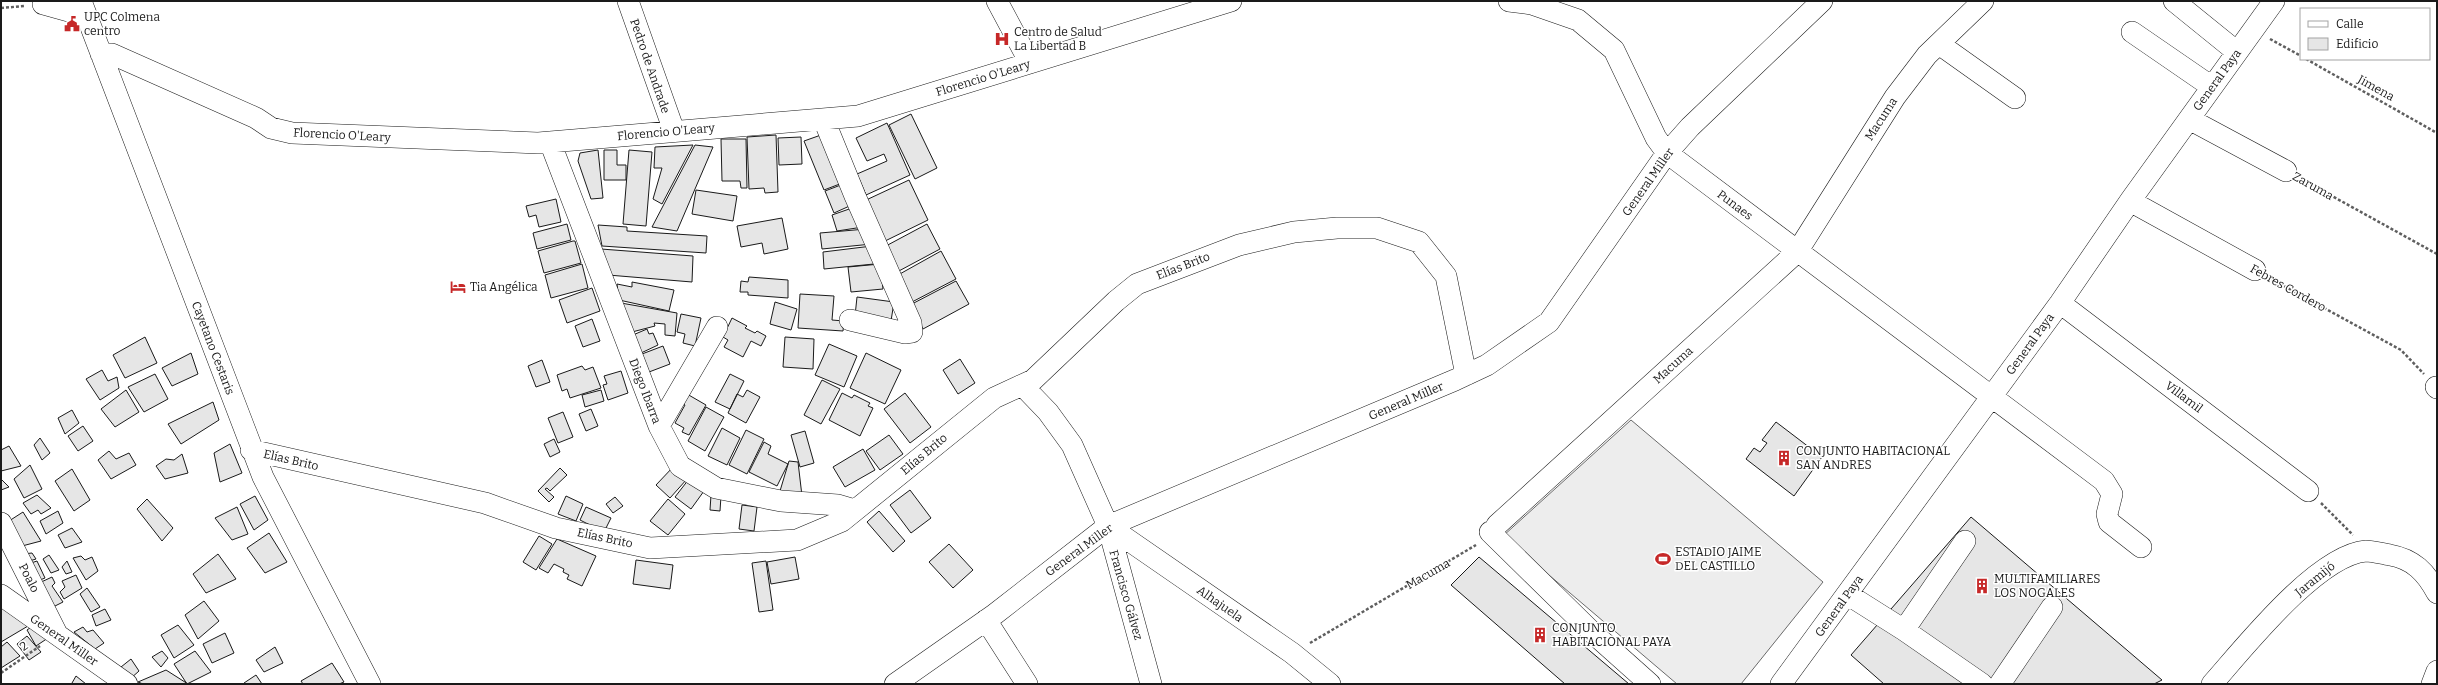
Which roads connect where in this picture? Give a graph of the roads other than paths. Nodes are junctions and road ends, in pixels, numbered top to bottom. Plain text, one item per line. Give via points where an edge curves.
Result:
1 (628, 1) edge
2 (997, 1) edge
3 (1231, 1) edge
4 (1509, 1) edge
5 (1822, 1) edge
6 (1983, 1) edge
7 (2174, 1) edge
8 (2274, 1) edge
9 (43, 4) dead end
10 (84, 9) edge
11 (2132, 32) dead end
12 (1939, 44) junction
13 (2237, 52) junction
14 (101, 54) junction
15 (1030, 63) junction
16 (2212, 87) junction
17 (2016, 98) dead end
18 (2189, 119) junction
19 (824, 120) junction
20 (674, 131) junction
21 (550, 142) junction
22 (1668, 153) junction
23 (2286, 171) road end
24 (2130, 201) junction
25 (1797, 252) junction
26 (2255, 270) road end
27 (2060, 303) junction
28 (850, 320) dead end
29 (717, 326) dead end
30 (1466, 376) junction
31 (1024, 386) junction
32 (1991, 397) junction
33 (659, 426) junction
34 (251, 450) junction
35 (2308, 490) road end
36 (855, 510) junction
37 (1, 522) edge
38 (1108, 526) junction
39 (1965, 541) dead end
40 (2141, 547) dead end
41 (2434, 580) edge
42 (1847, 594) junction
43 (1, 595) edge
44 (2052, 607) dead end
45 (986, 620) junction
46 (1904, 630) junction
47 (57, 634) junction
48 (2437, 671) edge
49 (127, 684) edge
50 (370, 684) edge
51 (895, 684) edge
52 (1027, 684) edge
53 (1151, 684) edge
54 (1330, 684) edge
55 (1650, 684) edge
56 (1781, 684) edge
57 (1982, 684) edge
58 (2000, 684) edge
59 (2212, 684) edge
60 (2432, 684) edge

1 - 20 street, Pedro de Andrade
2 - 15 street
3 - 15 street, Florencio O'Leary
4 - 22 street, Punaes via 1532,4 1578,20 1614,50 1656,138
5 - 22 street, General Miller via 1690,127
6 - 12 street, Macuma
7 - 13 street
8 - 13 street, General Paya
9 - 10 street
10 - 14 street, Cayetano Cestaris
11 - 16 street
12 - 17 street
12 - 25 street, Macuma via 1895,98
13 - 16 street, General Paya
14 - 21 street, Florencio O'Leary via 112,54 256,118 270,128 292,133
14 - 34 street, Cayetano Cestaris
15 - 19 street, Florencio O'Leary via 858,116
16 - 18 street, General Paya
18 - 23 street, Zaruma
18 - 24 street, General Paya
19 - 20 street, Florencio O'Leary
19 - 28 street via 911,323 912,332 905,333
20 - 21 street, Florencio O'Leary
21 - 33 street, Diego Ibarra
22 - 25 street, Punaes
22 - 30 street, General Miller via 1549,322 1487,365
24 - 26 street, Febres Cordero
24 - 27 street, General Paya
25 - 32 street, Punaes
25 - 55 street, Macuma via 1494,528 1594,634
27 - 32 street, General Paya
27 - 35 street, Villamil
29 - 33 street
30 - 31 street, Elías Brito via 1446,276 1419,242 1377,228 1336,228 1294,232 1239,245 1137,284
30 - 38 street, General Miller
31 - 36 street, Elías Brito via 994,398
31 - 38 street, Francisco Gálvez via 1048,412 1072,445
32 - 40 street, Punaes via 2104,481 2112,494 2106,514 2109,522
32 - 42 street, General Paya
33 - 36 street, Diego Ibarra via 680,466 716,488 781,501
34 - 36 street, Elías Brito via 484,503 556,528 650,548 797,540 842,521
34 - 50 street, Cayetano Cestaris
37 - 47 street, Poalo
38 - 45 street, General Miller
38 - 53 street, Francisco Gálvez
38 - 54 street, Alhajuela via 1292,653
39 - 46 street
41 - 59 street, Jaramijó via 2406,558 2366,551 2339,560 2303,586
42 - 46 street
42 - 56 street, General Paya
43 - 47 street, General Miller
44 - 58 street
45 - 51 street, General Miller
45 - 52 street
46 - 57 street
47 - 49 street, General Miller
48 - 60 street

